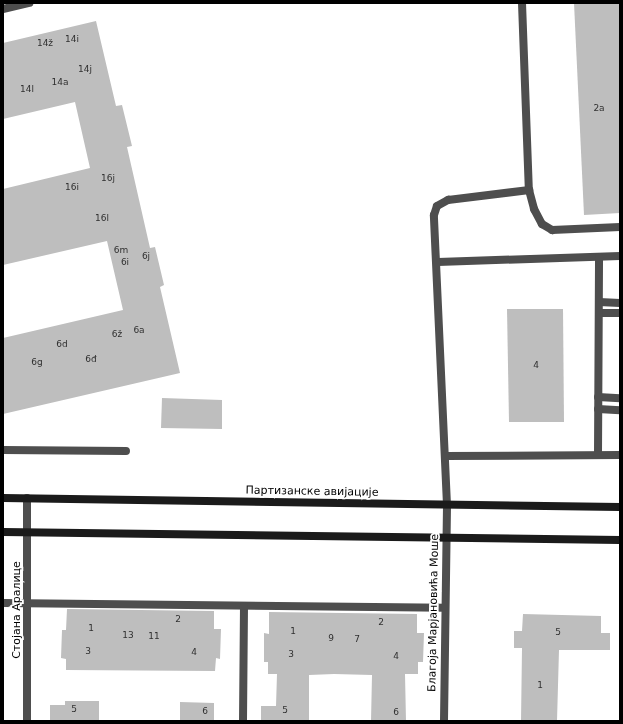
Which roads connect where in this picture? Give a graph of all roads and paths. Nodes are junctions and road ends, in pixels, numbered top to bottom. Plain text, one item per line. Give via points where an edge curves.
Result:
1 (29, 3) edge
2 (522, 3) edge
3 (3, 9) edge
4 (530, 190) junction
5 (620, 227) edge
6 (620, 256) edge
7 (599, 257) junction
8 (438, 262) junction
9 (599, 302) junction
10 (620, 302) edge
11 (599, 313) junction
12 (620, 313) edge
13 (598, 398) junction
14 (620, 398) edge
15 (598, 409) junction
16 (620, 410) edge
17 (3, 450) edge
18 (126, 451) dead end
19 (598, 454) junction
20 (620, 455) edge
21 (445, 456) junction
22 (3, 498) edge
23 (27, 498) junction
24 (447, 505) junction
25 (620, 507) edge
26 (3, 532) edge
27 (28, 532) junction
28 (447, 538) junction
29 (620, 540) edge
30 (28, 602) junction
31 (3, 603) edge
32 (244, 606) junction
33 (445, 608) junction
34 (27, 721) edge
35 (243, 721) edge
36 (444, 721) edge

1 - 3 street
2 - 4 street
4 - 5 street via 534,209 542,224 552,230
4 - 8 street, Благоја Марјановића Моше via 448,200 437,206 434,215
6 - 7 street
7 - 8 street
7 - 9 street
8 - 21 street, Благоја Марјановића Моше
9 - 10 street
9 - 11 street
11 - 12 street
11 - 13 street
13 - 14 street
13 - 15 street
15 - 16 street
15 - 19 street
17 - 18 street
19 - 20 street
19 - 21 street
21 - 24 street, Благоја Марјановића Моше
22 - 23 main road, Партизанске авијације
23 - 24 main road, Партизанске авијације
23 - 27 street, Стојана Аралице
24 - 25 main road, Партизанске авијације
24 - 28 street, Благоја Марјановића Моше
26 - 27 main road
27 - 28 main road
27 - 30 street, Стојана Аралице
28 - 29 main road
28 - 33 street, Благоја Марјановића Моше
30 - 31 street
30 - 32 street
30 - 34 street, Стојана Аралице
32 - 33 street
32 - 35 street
33 - 36 street, Благоја Марјановића Моше

